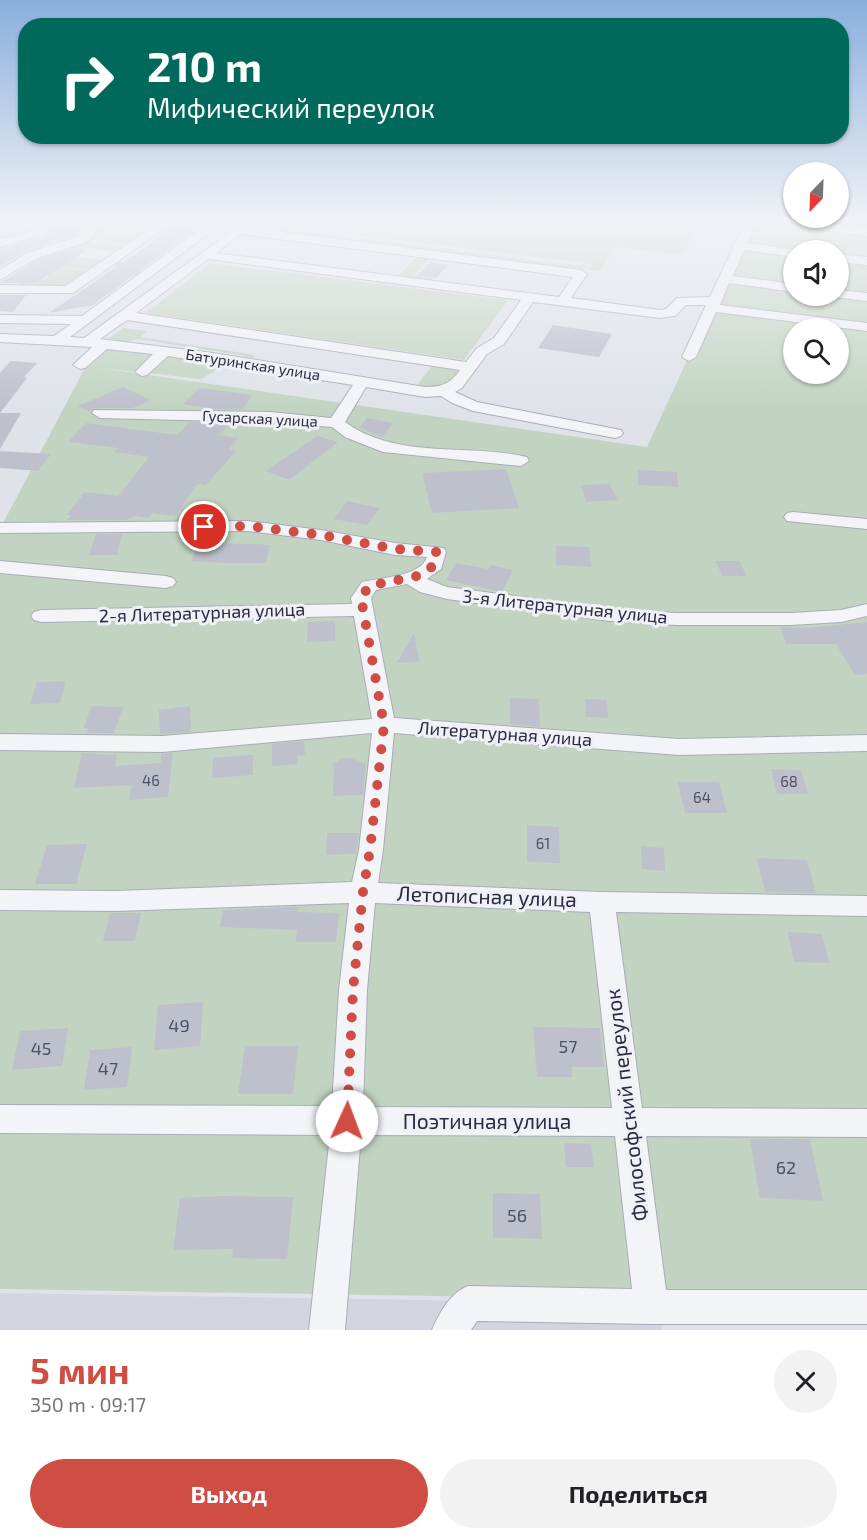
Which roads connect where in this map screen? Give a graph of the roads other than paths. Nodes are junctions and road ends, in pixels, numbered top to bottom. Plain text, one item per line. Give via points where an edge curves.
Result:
1 (75, 284) edge
2 (129, 284) tunnel mouth
3 (166, 284) edge
4 (446, 284) edge
5 (571, 284) edge
6 (724, 284) edge
7 (764, 284) edge
8 (783, 287) edge
9 (0, 290) edge
10 (849, 295) edge
11 (530, 297) junction
12 (867, 297) edge
13 (556, 298) junction
14 (714, 305) junction
15 (124, 315) junction
16 (0, 319) edge
17 (83, 320) junction
18 (867, 327) edge
19 (54, 339) junction
20 (293, 341) junction
21 (3, 342) edge
22 (88, 342) junction
23 (105, 343) junction
24 (164, 351) junction
25 (39, 353) dead end
26 (690, 357) dead end
27 (80, 365) dead end
28 (266, 367) junction
29 (469, 367) junction
30 (142, 372) dead end
31 (362, 382) junction
32 (444, 391) junction
33 (100, 412) dead end
34 (336, 423) junction
35 (615, 432) dead end
36 (521, 461) dead end
37 (794, 517) dead end
38 (867, 524) edge
39 (0, 528) edge
40 (0, 567) edge
41 (410, 577) junction
42 (166, 582) dead end
43 (363, 610) junction
44 (867, 610) edge
45 (41, 616) dead end
46 (384, 725) junction
47 (0, 742) edge
48 (867, 743) edge
49 (363, 892) junction
50 (0, 900) edge
51 (602, 902) junction
52 (867, 906) edge
53 (0, 1119) edge
54 (347, 1121) junction
55 (630, 1123) junction
56 (867, 1123) edge
57 (651, 1307) junction
58 (867, 1307) edge
59 (327, 1330) edge
60 (450, 1330) edge

1 - 9 street via 68,290
2 - 17 street
3 - 15 street
4 - 11 street
5 - 13 street
6 - 14 street
7 - 8 street
10 - 12 street
11 - 13 street
11 - 29 street via 499,340 485,348
13 - 14 street via 667,315 682,301
14 - 18 street
14 - 26 street
15 - 20 street
15 - 22 street
16 - 17 street
17 - 19 street
19 - 21 street, Батуринская улица
19 - 22 street, Батуринская улица
19 - 25 street
20 - 28 street
20 - 29 street
22 - 23 street, Батуринская улица
23 - 24 street, Батуринская улица
23 - 27 street
24 - 28 street, Батуринская улица
24 - 30 street
28 - 31 street, Батуринская улица
29 - 32 street via 457,385
31 - 32 street, Батуринская улица via 424,392
31 - 34 street
32 - 35 street via 473,406
33 - 34 street, Гусарская улица
34 - 36 street, Гусарская улица via 383,447
37 - 38 street
39 - 41 street via 247,526 437,552 434,565 422,575
40 - 42 street
41 - 43 street via 369,586 361,598
41 - 44 street, 3-я Литературная улица via 447,594 610,615 791,619
43 - 45 street, 2-я Литературная улица
43 - 46 street
46 - 47 street, Литературная улица via 162,744
46 - 48 street, Литературная улица via 679,747
46 - 49 street
49 - 50 street, Летописная улица via 115,901
49 - 51 street, Летописная улица
49 - 54 street via 353,990
51 - 52 street, Летописная улица
51 - 55 street, Философский переулок
53 - 54 street, Поэтичная улица
54 - 55 street, Поэтичная улица
54 - 59 street
55 - 56 street, Поэтичная улица
55 - 57 street, Философский переулок
57 - 58 street
57 - 60 street via 468,1304

